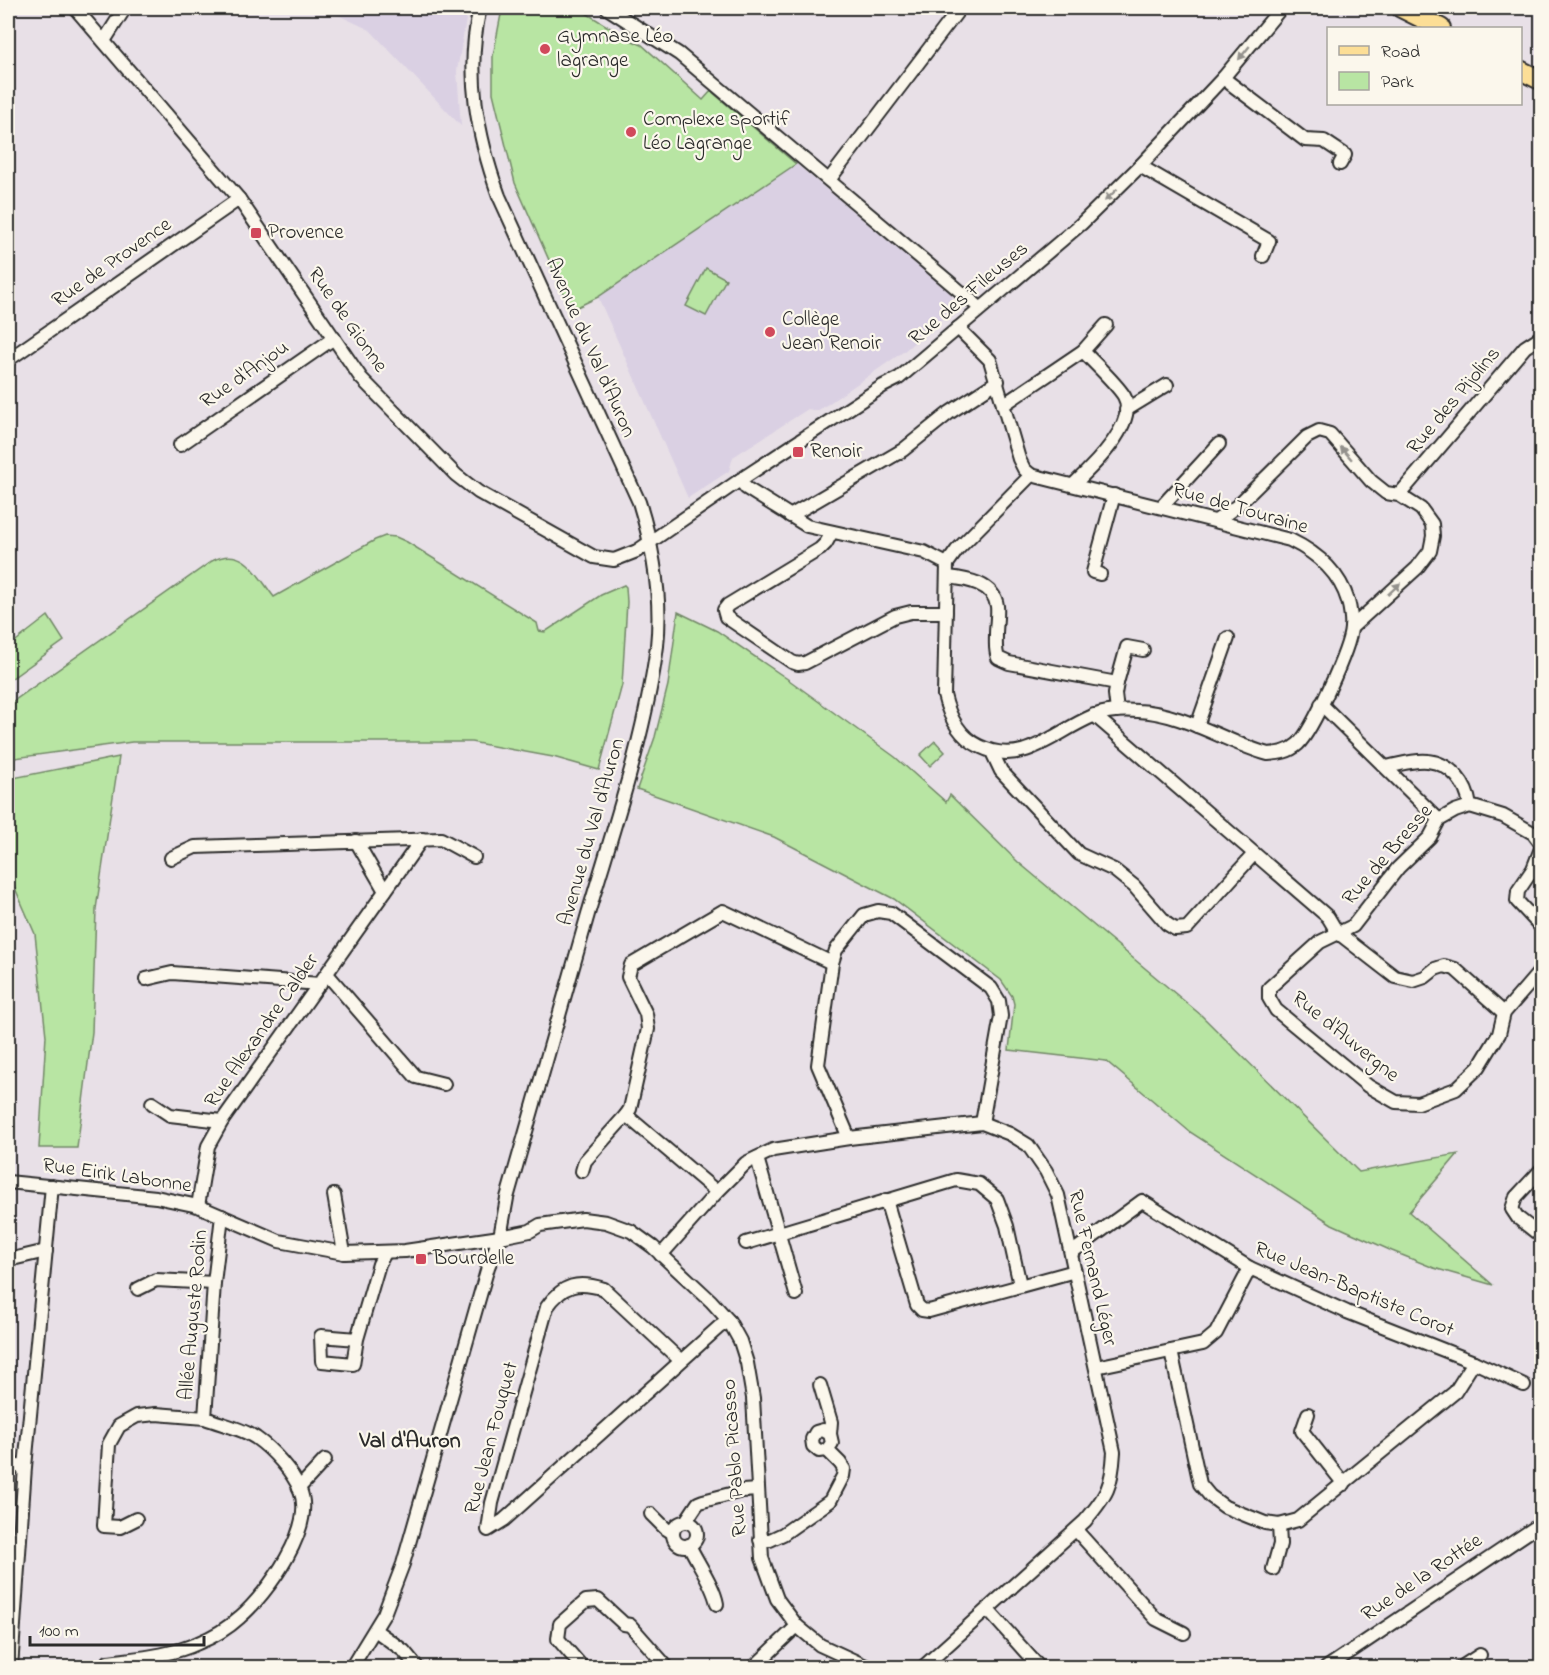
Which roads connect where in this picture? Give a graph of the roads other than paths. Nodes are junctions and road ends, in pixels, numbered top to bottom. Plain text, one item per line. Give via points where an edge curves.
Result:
1 (75, 8) edge
2 (125, 8) edge
3 (480, 8) edge
4 (607, 8) edge
5 (960, 8) edge
6 (1281, 8) edge
7 (1401, 8) edge
8 (1439, 27) edge
9 (104, 41) junction
10 (1522, 71) edge
11 (1223, 78) junction
12 (1542, 81) edge
13 (1340, 164) dead end
14 (1140, 166) junction
15 (830, 180) junction
16 (239, 199) junction
17 (1263, 256) dead end
18 (980, 308) junction
19 (1106, 325) dead end
20 (958, 328) junction
21 (1542, 336) edge
22 (333, 338) junction
23 (1083, 351) junction
24 (8, 360) edge
25 (998, 381) junction
26 (1167, 385) dead end
27 (1003, 405) junction
28 (1126, 410) junction
29 (1219, 444) dead end
30 (180, 445) dead end
31 (1031, 475) junction
32 (740, 480) junction
33 (1074, 484) junction
34 (1114, 495) junction
35 (1400, 495) junction
36 (1161, 507) junction
37 (790, 516) junction
38 (1216, 521) junction
39 (832, 532) junction
40 (650, 542) junction
41 (948, 570) junction
42 (1100, 574) dead end
43 (946, 612) junction
44 (1351, 628) junction
45 (1227, 638) dead end
46 (1143, 650) dead end
47 (1117, 683) junction
48 (1321, 704) junction
49 (1117, 711) junction
50 (1094, 715) junction
51 (1197, 726) junction
52 (992, 752) junction
53 (1386, 767) junction
54 (1470, 806) junction
55 (1439, 820) junction
56 (422, 839) junction
57 (356, 842) junction
58 (1542, 845) edge
59 (1254, 854) junction
60 (474, 857) dead end
61 (171, 858) dead end
62 (385, 891) junction
63 (1542, 928) edge
64 (1337, 932) junction
65 (832, 963) junction
66 (1542, 969) edge
67 (146, 979) dead end
68 (324, 979) junction
69 (1504, 1013) junction
70 (444, 1084) dead end
71 (153, 1103) dead end
72 (626, 1115) junction
73 (222, 1121) junction
74 (982, 1124) junction
75 (849, 1138) junction
76 (757, 1158) junction
77 (1542, 1169) edge
78 (582, 1171) dead end
79 (8, 1182) edge
80 (52, 1186) junction
81 (717, 1192) junction
82 (334, 1195) dead end
83 (886, 1200) junction
84 (198, 1206) junction
85 (222, 1216) junction
86 (777, 1233) junction
87 (501, 1237) junction
88 (1542, 1237) edge
89 (746, 1243) dead end
90 (46, 1251) junction
91 (344, 1253) junction
92 (385, 1253) junction
93 (1071, 1253) junction
94 (661, 1255) junction
95 (8, 1260) edge
96 (1251, 1268) junction
97 (1075, 1271) junction
98 (214, 1283) junction
99 (1020, 1285) junction
100 (138, 1289) dead end
101 (796, 1294) dead end
102 (729, 1321) junction
103 (357, 1339) dead end
104 (1172, 1351) junction
105 (681, 1360) junction
106 (1474, 1362) junction
107 (1096, 1367) junction
108 (820, 1385) dead end
109 (1524, 1385) dead end
110 (1308, 1414) dead end
111 (205, 1418) junction
112 (830, 1434) junction
113 (827, 1450) junction
114 (325, 1460) dead end
115 (8, 1465) edge
116 (25, 1467) junction
117 (1344, 1484) junction
118 (299, 1488) junction
119 (758, 1490) junction
120 (651, 1514) dead end
121 (136, 1519) dead end
122 (686, 1521) junction
123 (1542, 1523) edge
124 (1279, 1525) junction
125 (1076, 1530) junction
126 (673, 1533) junction
127 (760, 1540) junction
128 (689, 1545) junction
129 (1273, 1569) dead end
130 (717, 1604) dead end
131 (988, 1610) junction
132 (797, 1626) junction
133 (375, 1630) junction
134 (1184, 1633) dead end
135 (1480, 1655) dead end
136 (108, 1662) dead end
137 (868, 1667) edge
138 (11, 1668) edge
139 (351, 1668) edge
140 (418, 1668) edge
141 (583, 1668) edge
142 (668, 1668) edge
143 (753, 1668) edge
144 (922, 1668) edge
145 (1040, 1668) edge
146 (1326, 1668) edge
147 (1460, 1668) edge

1 - 9 street, Rue de Gionne
2 - 9 street
3 - 40 street, Avenue du Val d'Auron via 473,61 474,97 487,162 639,502
4 - 15 street via 679,54
5 - 15 street
6 -> 11 street, Rue des Fileuses
7 - 8 main road
9 - 16 street, Rue de Gionne
10 - 12 main road
11 - 13 street via 1305,140 1324,141 1345,155
11 - 14 street, Rue des Fileuses
14 - 17 street via 1269,241
14 -> 18 street, Rue des Fileuses via 1081,224
15 - 18 street
16 - 22 street, Rue de Gionne
16 - 24 street, Rue de Provence
18 - 20 street, Rue des Fileuses
19 - 23 street
20 - 25 street via 990,360
20 - 32 street, Rue des Fileuses via 899,378
21 - 35 street, Rue des Pijolins via 1525,348
22 - 30 street, Rue d'Anjou
22 - 40 street, Rue de Gionne via 387,407 477,492 601,559 623,558
23 - 27 street
23 - 28 street via 1124,397
25 - 27 street
25 - 37 street via 903,450
26 - 28 street
27 - 31 street via 1019,459
28 - 33 street via 1107,453
29 - 36 street
31 - 33 street, Rue de Touraine
31 - 41 street via 957,550
32 - 37 street
32 - 40 street, Rue des Fileuses
33 - 34 street, Rue de Touraine
34 - 36 street, Rue de Touraine
34 - 42 street via 1093,572
35 -> 38 street via 1386,493 1330,434 1320,431 1308,437 1237,506
44 -> 35 street via 1417,568 1430,551 1432,524 1421,509
36 - 38 street, Rue de Touraine
37 - 39 street via 807,526
38 - 44 street, Rue de Touraine via 1290,540 1320,556 1348,601
39 - 41 street via 924,552
39 - 43 street via 820,549 728,605 723,610 726,617 798,664 904,612
40 - 87 street, Avenue du Val d'Auron via 658,610 657,645 641,733 510,1187
41 - 43 street, Rue de Touraine
41 - 47 street via 972,580 995,598 996,653 1003,662
43 - 52 street, Rue de Touraine via 947,709 962,734
44 - 48 street, Rue de Touraine via 1341,664
45 - 51 street
46 - 47 street via 1127,647
47 - 49 street
48 - 51 street, Rue de Touraine via 1299,743 1282,753 1257,751
48 - 53 street
49 - 50 street, Rue de Touraine
49 - 51 street, Rue de Touraine via 1162,714
50 - 52 street, Rue de Touraine via 1032,748 1018,753
50 - 59 street
52 - 59 street via 1001,771 1079,854 1114,870 1175,928 1187,928
53 - 54 street via 1428,761 1449,768 1462,782
53 - 55 street
54 - 55 street, Rue de Bresse
54 - 58 street via 1503,816 1533,833
55 - 64 street, Rue de Bresse via 1430,837 1398,868 1353,926
56 - 57 street
56 - 60 street via 441,839
56 - 62 street, Rue Alexandre Calder
57 - 61 street via 195,847
57 - 62 street
58 - 63 street via 1533,869 1518,891 1517,901
59 - 64 street via 1328,917
62 - 68 street, Rue Alexandre Calder
64 - 69 street via 1395,977 1413,981 1444,966 1455,969
64 - 69 street, Rue d'Auvergne via 1320,942 1269,988 1269,998 1276,1010 1368,1086 1396,1102 1418,1102 1456,1089 1479,1067 1498,1034
65 - 72 street via 723,911 631,965 628,977 646,1014 648,1029
65 - 74 street via 836,950 864,915 891,913 991,988 999,1001 1001,1016
65 - 75 street via 818,1065
66 - 69 street, Rue d'Auvergne
67 - 68 street via 172,973
68 - 70 street via 416,1077
68 - 73 street, Rue Alexandre Calder
71 - 73 street via 170,1115
72 - 78 street via 585,1161
72 - 81 street
73 - 84 street, Rue Alexandre Calder via 208,1146
74 - 75 street, Rue Fernand Léger
74 - 93 street, Rue Fernand Léger via 1028,1145 1046,1171 1058,1195
75 - 76 street, Rue Fernand Léger via 773,1150
76 - 81 street, Rue Fernand Léger
76 - 86 street
77 - 88 street via 1516,1197 1512,1209
79 - 80 street, Rue Eirik Labonne
80 - 84 street, Rue Eirik Labonne via 156,1197
80 - 90 street
81 - 94 street, Rue Fernand Léger
82 - 91 street
83 - 86 street
83 - 99 street via 956,1180 979,1184 997,1199
83 - 99 street via 917,1305 922,1310
84 - 85 street, Rue Eirik Labonne
85 - 91 street, Rue Eirik Labonne via 279,1241
85 - 98 street, Allée Auguste Rodin
86 - 89 street
86 - 101 street
87 - 92 street, Rue Eirik Labonne
87 - 94 street, Rue Pablo Picasso via 540,1225 583,1219 631,1231
87 - 133 street, Avenue du Val d'Auron via 488,1267 403,1564
90 - 95 street
90 - 116 street
91 - 92 street, Rue Eirik Labonne
92 - 103 street
93 - 96 street, Rue Jean-Baptiste Corot via 1142,1201
93 - 97 street, Rue Fernand Léger
94 - 102 street, Rue Pablo Picasso
96 - 104 street via 1216,1333 1203,1344
96 - 106 street, Rue Jean-Baptiste Corot via 1347,1312
97 - 99 street
97 - 107 street, Rue Fernand Léger
98 - 100 street via 156,1280
98 - 111 street, Allée Auguste Rodin
102 - 105 street, Rue Jean Fouquet
102 - 119 street, Rue Pablo Picasso via 740,1341 750,1378
104 - 107 street
104 - 124 street via 1200,1484 1225,1507
105 - 105 street, Rue Jean Fouquet via 504,1520 488,1530 492,1503 547,1307 555,1295 568,1287 588,1284 604,1289
106 - 109 street, Rue Jean-Baptiste Corot
106 - 117 street via 1455,1392
107 - 125 street, Rue Fernand Léger via 1114,1452 1113,1477 1105,1498
108 - 112 street via 831,1422
110 - 117 street via 1302,1431
111 - 118 street, Allée Auguste Rodin via 256,1438 286,1467
111 - 121 street, Allée Auguste Rodin via 156,1414 137,1416 119,1426 110,1444 104,1526 120,1527
112 - 113 street via 832,1443
112 - 113 street via 816,1432 812,1439 813,1446
113 - 127 street via 844,1468 830,1501 783,1534
114 - 118 street
115 - 116 street
116 - 138 street
117 - 124 street via 1298,1520
118 - 136 street, Allée Auguste Rodin via 303,1509 289,1553 263,1595 242,1616 197,1644 163,1655
119 - 122 street via 698,1503
119 - 127 street, Rue Pablo Picasso
120 - 126 street
122 - 126 street via 676,1526
122 - 128 street via 697,1532
123 - 146 street, Rue de la Rottée
124 - 129 street via 1280,1544
125 - 131 street, Rue Fernand Léger
125 - 134 street via 1156,1619
126 - 128 street via 677,1543
127 - 132 street, Rue Pablo Picasso via 773,1588
128 - 130 street via 715,1591
131 - 144 street, Rue Fernand Léger
131 - 145 street
132 - 137 street, Rue Pablo Picasso via 820,1645
132 - 143 street
133 - 139 street, Avenue du Val d'Auron
133 - 140 street via 404,1651
135 - 147 street
141 - 142 street via 558,1639 560,1624 586,1600 598,1600 630,1625

